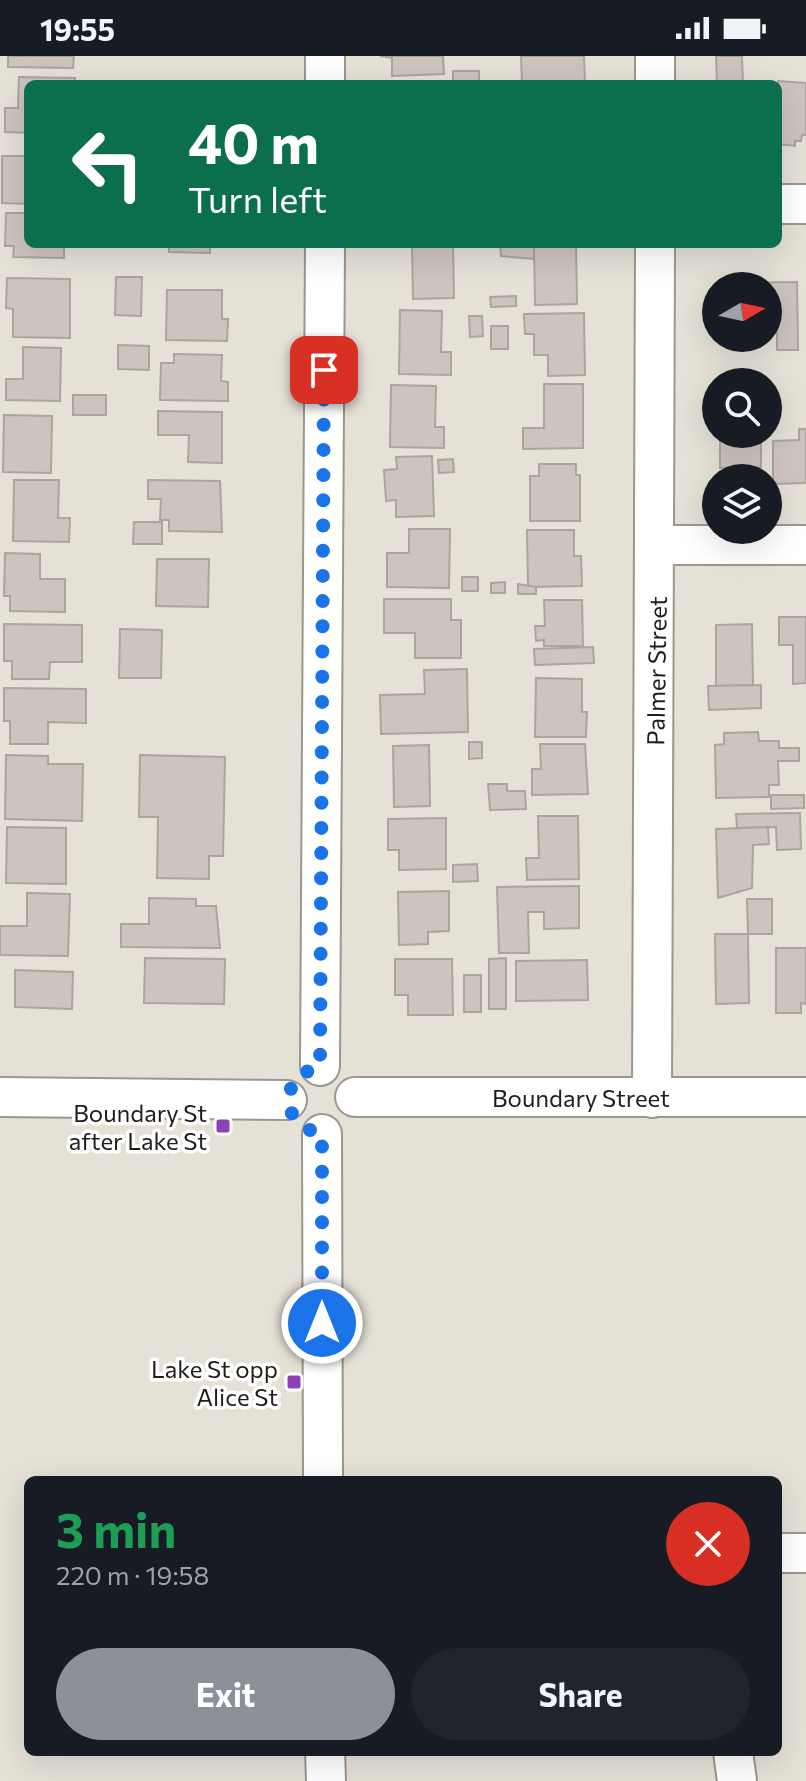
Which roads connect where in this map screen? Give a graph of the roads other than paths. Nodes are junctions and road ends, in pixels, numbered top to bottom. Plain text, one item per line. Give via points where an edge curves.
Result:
1 (325, 56) edge
2 (655, 56) edge
3 (325, 80) edge
4 (655, 80) edge
5 (782, 204) edge
6 (806, 204) edge
7 (325, 248) edge
8 (655, 248) edge
9 (657, 545) junction
10 (806, 545) edge
11 (320, 1066) junction
12 (0, 1097) edge
13 (355, 1097) junction
14 (806, 1097) edge
15 (652, 1098) junction
16 (287, 1100) junction
17 (322, 1134) junction
18 (323, 1476) edge
19 (782, 1553) edge
20 (806, 1553) edge
21 (325, 1756) edge
22 (734, 1756) edge
23 (326, 1781) edge
24 (737, 1781) edge

1 - 3 street
2 - 4 street
5 - 6 street
7 - 11 street
8 - 9 street, Palmer Street
9 - 10 street
9 - 15 street, Palmer Street
11 - 13 street via 340,1071
11 - 16 street via 297,1076
12 - 16 street
13 - 15 street, Boundary Street
13 - 17 street via 347,1123
14 - 15 street, Boundary Street
16 - 17 street via 298,1124
17 - 18 street
19 - 20 street
21 - 23 street
22 - 24 street

